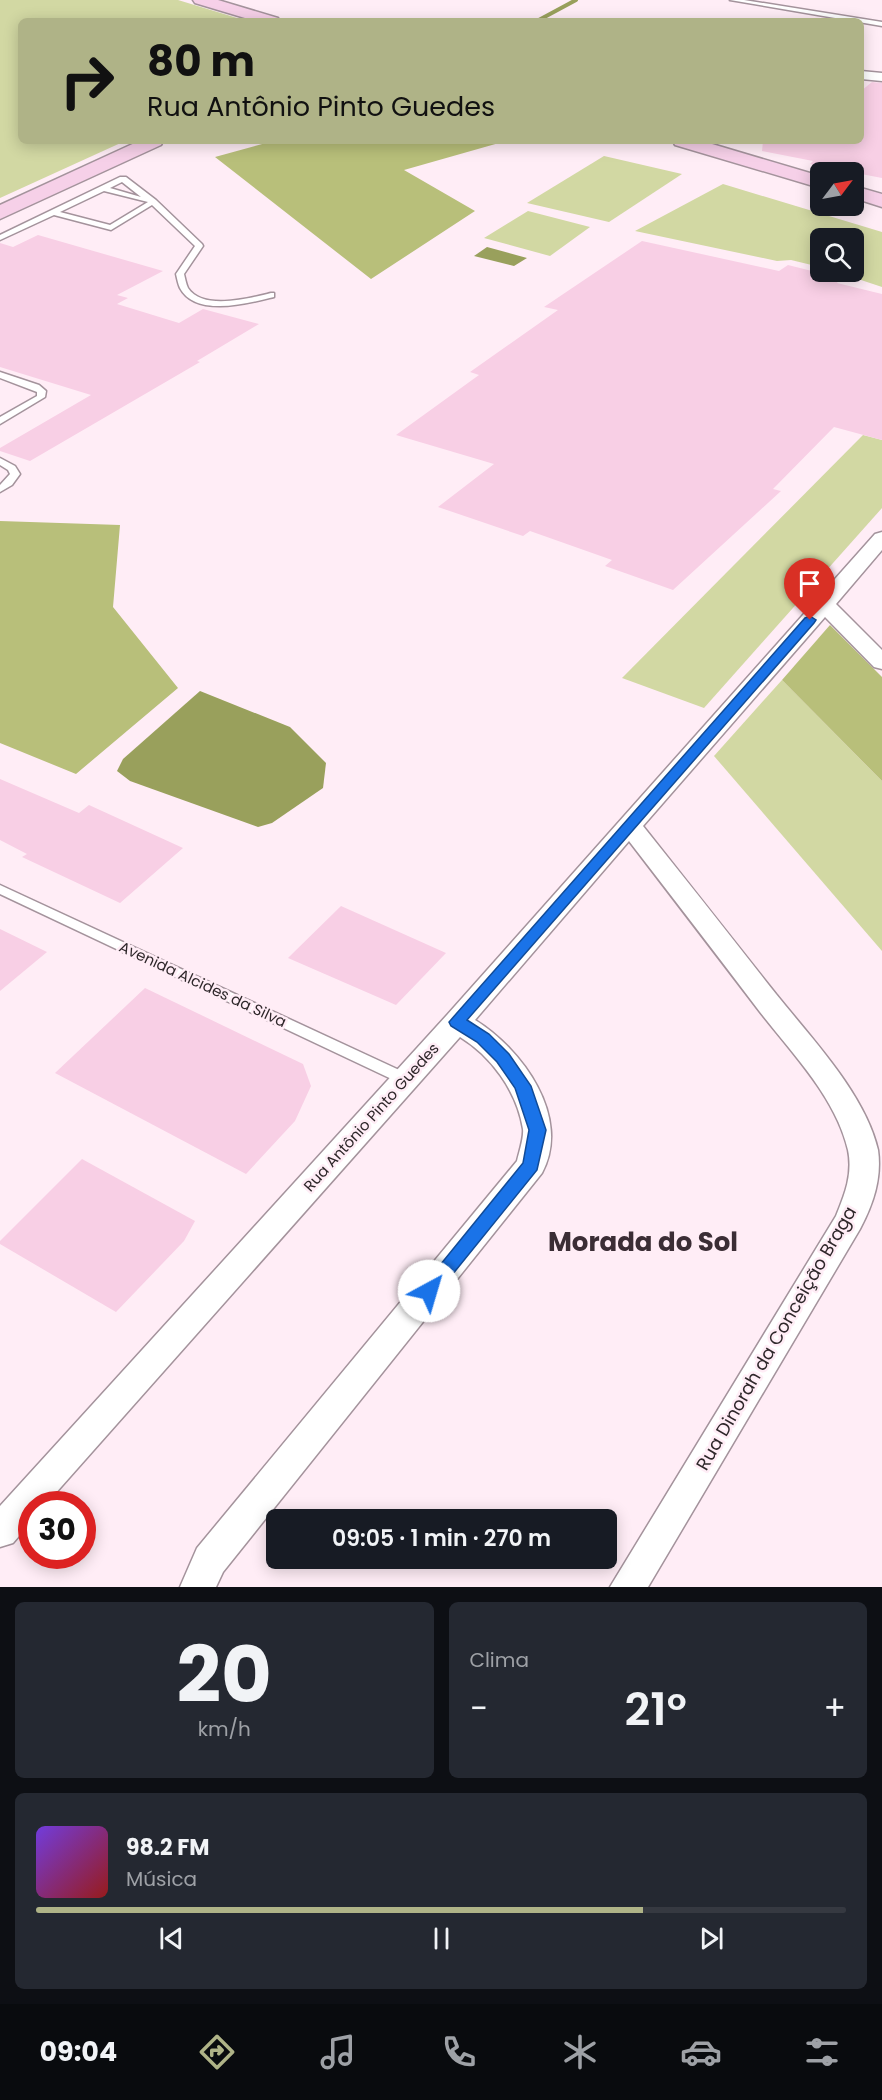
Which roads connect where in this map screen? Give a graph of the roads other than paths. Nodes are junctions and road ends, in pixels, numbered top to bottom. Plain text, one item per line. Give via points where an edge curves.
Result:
1 (201, 0) edge
2 (223, 0) edge
3 (733, 0) edge
4 (262, 18) edge
5 (282, 18) edge
6 (845, 18) edge
7 (864, 21) edge
8 (882, 24) edge
9 (864, 70) edge
10 (882, 71) edge
11 (864, 75) edge
12 (882, 77) edge
13 (148, 144) edge
14 (692, 144) edge
15 (810, 180) edge
16 (101, 188) junction
17 (864, 195) edge
18 (882, 201) edge
19 (153, 202) junction
20 (51, 212) junction
21 (0, 213) edge
22 (0, 237) edge
23 (271, 295) dead end
24 (0, 375) edge
25 (0, 421) edge
26 (0, 461) edge
27 (0, 489) edge
28 (882, 538) edge
29 (824, 604) junction
30 (882, 662) edge
31 (629, 824) junction
32 (0, 889) edge
33 (457, 1022) junction
34 (405, 1079) junction
35 (0, 1531) edge
36 (198, 1587) edge
37 (628, 1587) edge

1 - 4 main road
2 - 5 main road
3 - 6 lane
7 - 8 lane
9 - 10 street
11 - 12 street
13 - 21 main road
14 - 15 main road
16 - 19 lane
16 - 19 lane via 123,179
16 - 20 lane
17 - 18 main road
19 - 20 lane via 108,228
19 - 23 lane via 199,246 180,274 183,287 193,297 219,305
20 - 22 lane
24 - 25 lane via 42,391 41,397
26 - 27 lane via 15,474
28 - 29 street, Rua Antônio Pinto Guedes
29 - 30 street
29 - 31 street, Rua Antônio Pinto Guedes
31 - 33 street, Rua Antônio Pinto Guedes
31 - 37 street, Rua Dinorah da Conceição Braga via 822,1072 847,1110 862,1147 864,1180 849,1220
32 - 34 lane, Avenida Alcides da Silva
33 - 34 street, Rua Antônio Pinto Guedes
33 - 36 street via 483,1038 523,1086 538,1130 531,1165 210,1560
34 - 35 street, Rua Antônio Pinto Guedes

